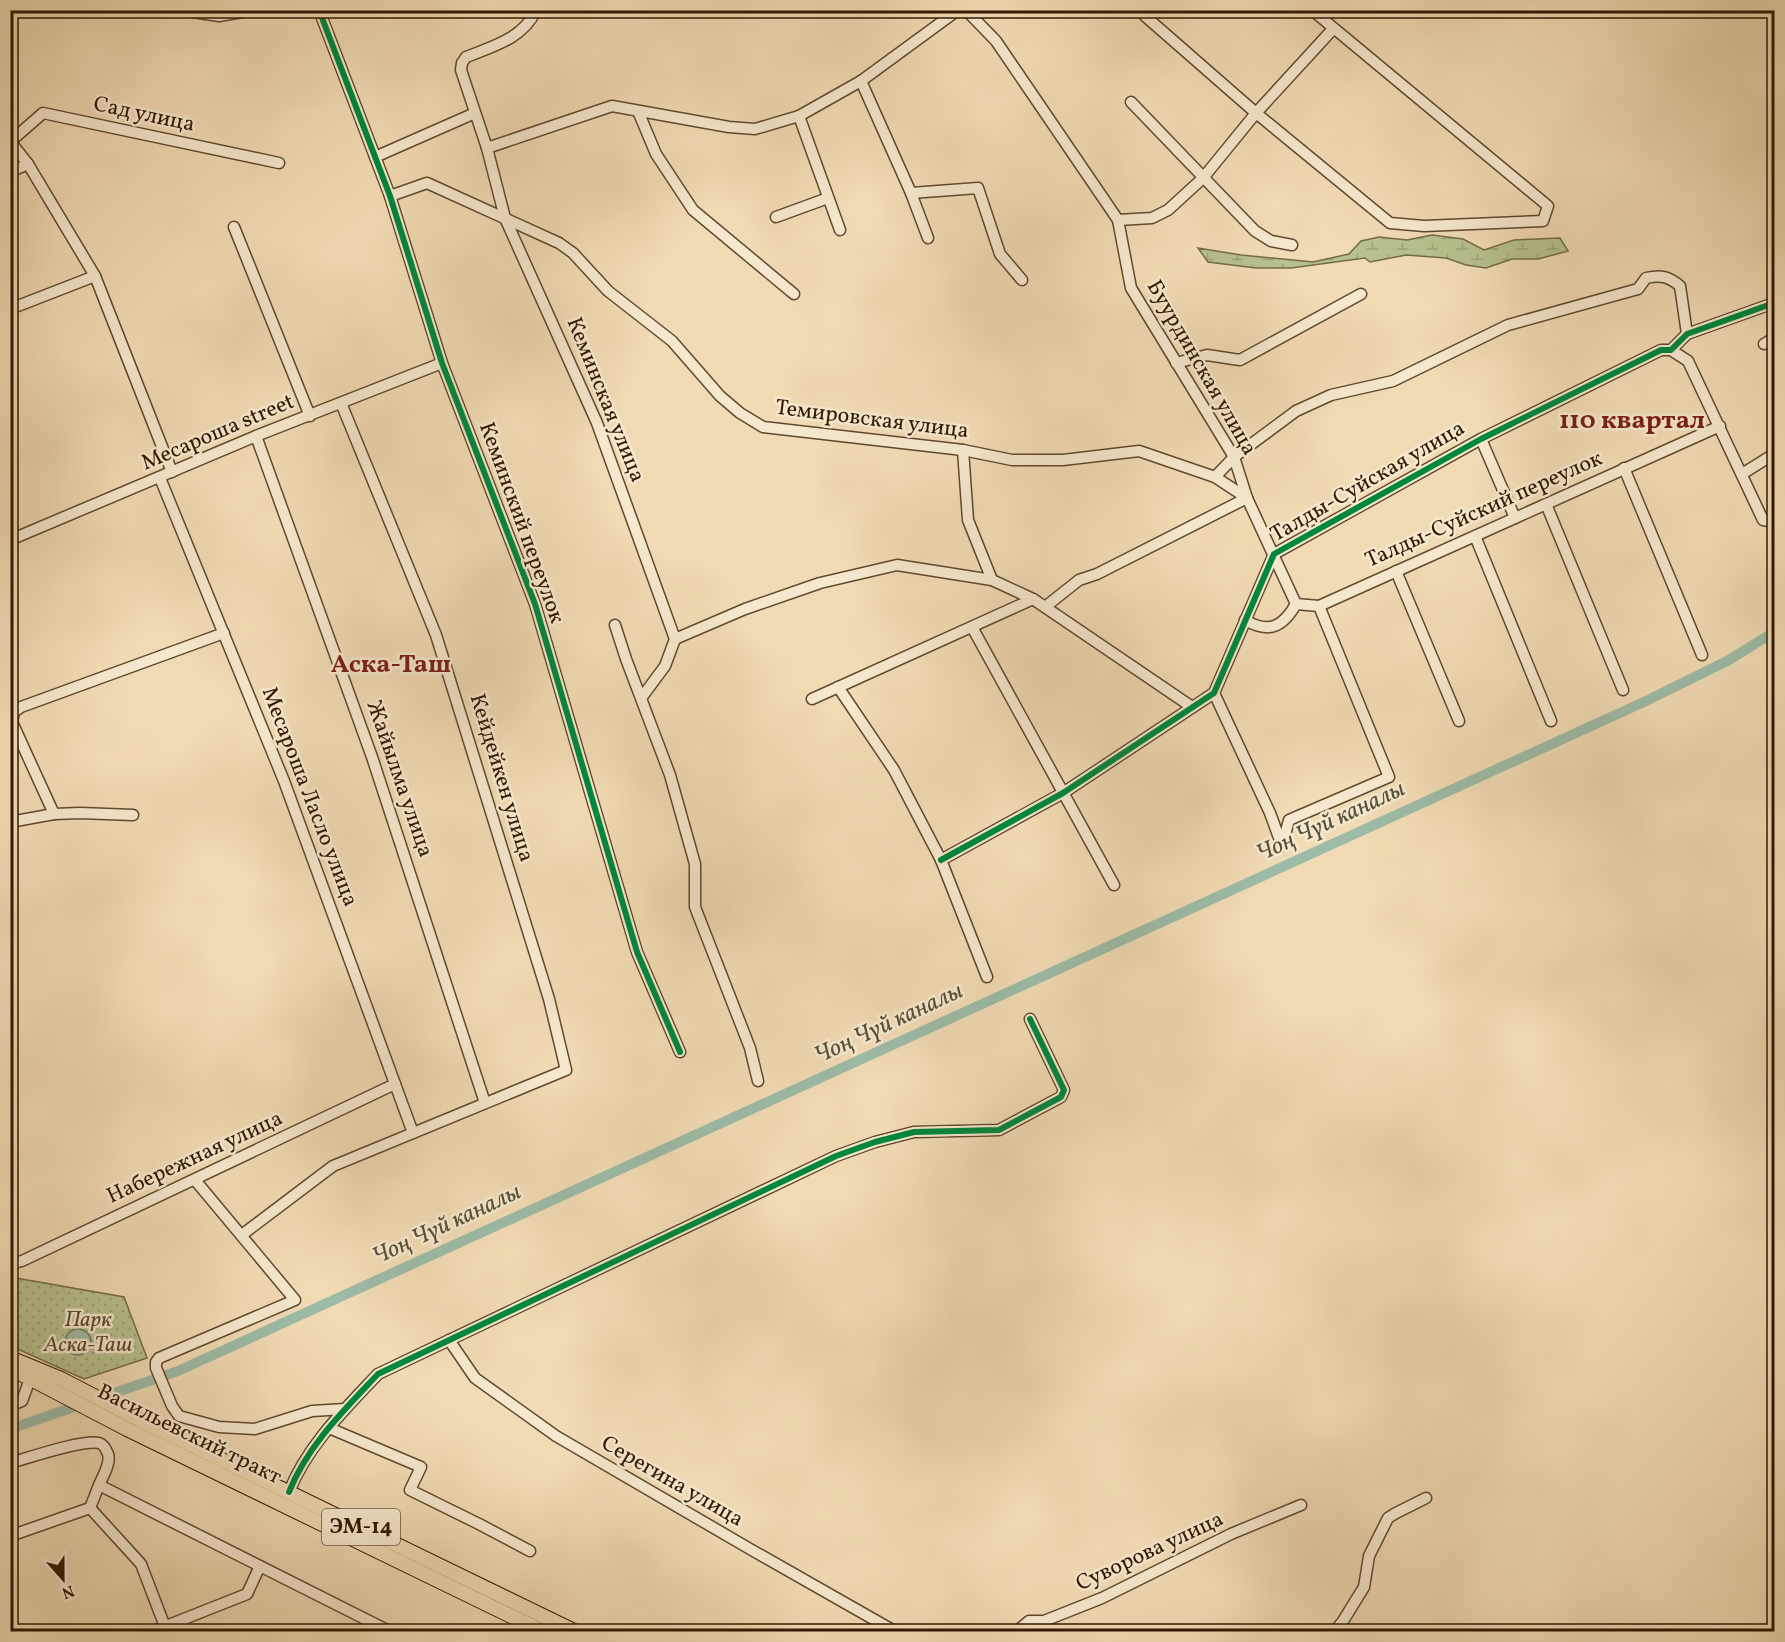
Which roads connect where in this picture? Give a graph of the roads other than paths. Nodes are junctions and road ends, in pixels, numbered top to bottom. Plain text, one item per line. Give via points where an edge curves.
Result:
1 (180, 10) edge
2 (254, 10) edge
3 (319, 10) edge
4 (536, 10) edge
5 (958, 10) edge
6 (966, 10) edge
7 (1312, 10) edge
8 (1145, 16) dead end
9 (1333, 29) junction
10 (861, 81) junction
11 (1131, 102) dead end
12 (638, 111) junction
13 (475, 112) junction
14 (1256, 113) junction
15 (799, 116) junction
16 (11, 141) edge
17 (487, 148) junction
18 (375, 157) junction
19 (279, 163) dead end
20 (28, 164) junction
21 (10, 172) edge
22 (1203, 178) junction
23 (911, 193) junction
24 (390, 196) junction
25 (828, 198) junction
26 (776, 217) dead end
27 (505, 218) junction
28 (1118, 220) junction
29 (234, 227) dead end
30 (840, 230) dead end
31 (928, 238) dead end
32 (1292, 245) dead end
33 (95, 276) junction
34 (1022, 280) dead end
35 (794, 294) dead end
36 (1361, 294) dead end
37 (1774, 303) edge
38 (10, 309) edge
39 (1687, 334) junction
40 (1774, 338) edge
41 (1764, 344) dead end
42 (1671, 350) junction
43 (442, 363) junction
44 (1176, 363) junction
45 (341, 403) junction
46 (310, 416) junction
47 (1719, 426) junction
48 (256, 436) junction
49 (1481, 439) junction
50 (963, 450) junction
51 (1774, 454) edge
52 (1234, 457) junction
53 (1624, 468) junction
54 (172, 472) junction
55 (1742, 474) junction
56 (1215, 477) junction
57 (160, 478) junction
58 (1247, 498) junction
59 (1546, 504) junction
60 (1515, 518) junction
61 (1774, 522) edge
62 (1475, 536) junction
63 (10, 540) edge
64 (1274, 554) junction
65 (1396, 571) junction
66 (992, 580) junction
67 (1033, 598) junction
68 (1296, 604) junction
69 (1319, 606) junction
70 (1045, 607) junction
71 (1245, 620) junction
72 (615, 625) dead end
73 (972, 627) junction
74 (224, 633) junction
75 (675, 639) junction
76 (1702, 655) dead end
77 (838, 687) junction
78 (1623, 690) dead end
79 (1214, 693) junction
80 (642, 697) junction
81 (812, 699) dead end
82 (1192, 707) junction
83 (1460, 722) dead end
84 (1551, 722) dead end
85 (1063, 793) junction
86 (54, 814) junction
87 (134, 815) dead end
88 (10, 822) edge
89 (940, 860) junction
90 (1114, 885) dead end
91 (987, 977) dead end
92 (1030, 1019) dead end
93 (680, 1052) dead end
94 (758, 1081) dead end
95 (395, 1084) junction
96 (485, 1103) junction
97 (413, 1133) junction
98 (195, 1179) junction
99 (243, 1234) junction
100 (10, 1264) edge
101 (449, 1340) junction
102 (10, 1358) edge
103 (10, 1368) edge
104 (30, 1379) junction
105 (10, 1406) edge
106 (345, 1408) junction
107 (329, 1428) junction
108 (10, 1463) edge
109 (99, 1485) junction
110 (289, 1491) junction
111 (1426, 1498) dead end
112 (1301, 1506) dead end
113 (90, 1508) junction
114 (10, 1536) edge
115 (530, 1551) dead end
116 (260, 1566) junction
117 (166, 1629) edge
118 (389, 1631) edge
119 (151, 1632) edge
120 (544, 1632) edge
121 (576, 1632) edge
122 (896, 1632) edge
123 (1016, 1632) edge
124 (1334, 1632) edge

1 - 2 street via 219,16
3 - 18 street, Кеминский переулок
4 - 13 street, Кеминская улица via 534,17 510,40 466,57 462,63
5 - 10 street
6 - 28 street, Буурдинская улица via 996,41
7 - 9 street
8 - 14 street
9 - 14 street
9 - 14 street via 1548,206 1543,221 1424,226 1390,223
10 - 15 street
10 - 23 street
11 - 22 street
12 - 15 street via 755,129
12 - 17 street via 612,106
12 - 35 street via 656,154 693,210
13 - 17 street, Кеминская улица
13 - 18 street
14 - 22 street
15 - 25 street
16 - 19 street, Сад улица via 43,113
16 - 20 street
17 - 27 street, Кеминская улица
18 - 24 street, Кеминский переулок
20 - 21 street
20 - 33 street
22 - 28 street via 1168,210 1152,218
22 - 32 street via 1255,231 1271,241
23 - 31 street
23 - 34 street via 978,188 1000,254
24 - 27 street, Темировская улица via 426,183
24 - 43 street, Кеминский переулок
25 - 26 street
25 - 30 street
27 - 50 street, Темировская улица via 573,253 608,291 672,341 720,396 763,427
27 - 75 street, Кеминская улица via 597,423
28 - 44 street, Буурдинская улица via 1131,288
29 - 46 street
33 - 38 street
33 - 54 street
36 - 44 street via 1240,360 1207,355
37 - 39 street, Талды-Суйская улица
39 - 42 street, Талды-Суйская улица
39 - 52 street via 1680,286 1669,277 1646,278 1638,289 1508,325 1393,381 1331,394 1296,411
40 - 41 street
42 - 47 street via 1688,361
42 - 49 street, Талды-Суйская улица via 1660,351
43 - 45 street, Месароша street
43 - 93 street, Кеминский переулок via 535,604 637,952
44 - 52 street, Буурдинская улица
45 - 46 street, Месароша street
45 - 96 street, Кейдейкен улица via 436,635 549,999 566,1070
46 - 48 street, Месароша street
47 - 53 street, Талды-Суйский переулок
47 - 55 street
48 - 54 street, Месароша street
48 - 96 street, Жайылма улица via 372,757
49 - 60 street
49 - 64 street, Талды-Суйская улица
50 - 56 street, Темировская улица via 1012,460 1063,460 1139,451
50 - 66 street via 968,520
51 - 55 street
52 - 56 street
52 - 58 street, Буурдинская улица
53 - 59 street, Талды-Суйский переулок
53 - 76 street
54 - 57 street, Месароша street
55 - 61 street via 1763,520
56 - 58 street, Темировская улица
57 - 63 street, Месароша street
57 - 74 street, Месароша Ласло улица
58 - 64 street, Буурдинская улица
58 - 70 street via 1079,580
59 - 60 street, Талды-Суйский переулок
59 - 78 street
60 - 62 street, Талды-Суйский переулок
62 - 65 street, Талды-Суйский переулок
62 - 84 street
64 - 68 street, Буурдинская улица
64 - 71 street, Талды-Суйская улица
65 - 69 street, Талды-Суйский переулок
65 - 83 street
66 - 67 street
66 - 75 street via 897,565 820,582
67 - 70 street
67 - 73 street
68 - 69 street, Талды-Суйский переулок
68 - 71 street via 1287,620 1275,627 1257,627
69 - 79 street via 1389,777 1289,820 1282,846
70 - 82 street
71 - 79 street, Талды-Суйская улица
72 - 80 street
73 - 77 street
73 - 85 street
74 - 86 street via 14,712 12,722
74 - 95 street, Месароша Ласло улица via 284,781
75 - 80 street via 665,666
77 - 81 street
77 - 89 street via 894,770
79 - 82 street
80 - 94 street via 670,775 695,864 695,907 750,1048
82 - 85 street
85 - 89 street
85 - 90 street
86 - 87 street
86 - 88 street
89 - 91 street
92 - 101 street via 1064,1089 1061,1097 999,1130 914,1132 836,1156
95 - 97 street, Месароша Ласло улица
95 - 98 street, Набережная улица
96 - 97 street
97 - 99 street via 333,1166
98 - 99 street
98 - 100 street, Набережная улица
99 - 106 street via 295,1300 159,1358 156,1368 172,1406 179,1416 219,1427 255,1429 312,1411
101 - 106 street via 378,1374
101 - 122 street, Серегина улица via 475,1378 556,1436
102 - 110 main road, Васильевский тракт / ЭМ-14
103 - 104 main road, Васильевский тракт / ЭМ-14
104 - 105 street via 22,1401
104 - 120 main road, Васильевский тракт / ЭМ-14
106 - 107 street
107 - 110 street via 296,1474
107 - 115 street via 421,1467 410,1490
108 - 109 street via 70,1446 98,1443 103,1445 109,1462
109 - 113 street
109 - 116 street
110 - 121 main road, Васильевский тракт / ЭМ-14
111 - 124 street via 1388,1518 1369,1556 1364,1587
112 - 123 street, Суворова улица via 1231,1534 1102,1598 1044,1621 1029,1621
113 - 114 street
113 - 117 street via 141,1564
116 - 117 street via 247,1594
116 - 118 street
117 - 119 street

